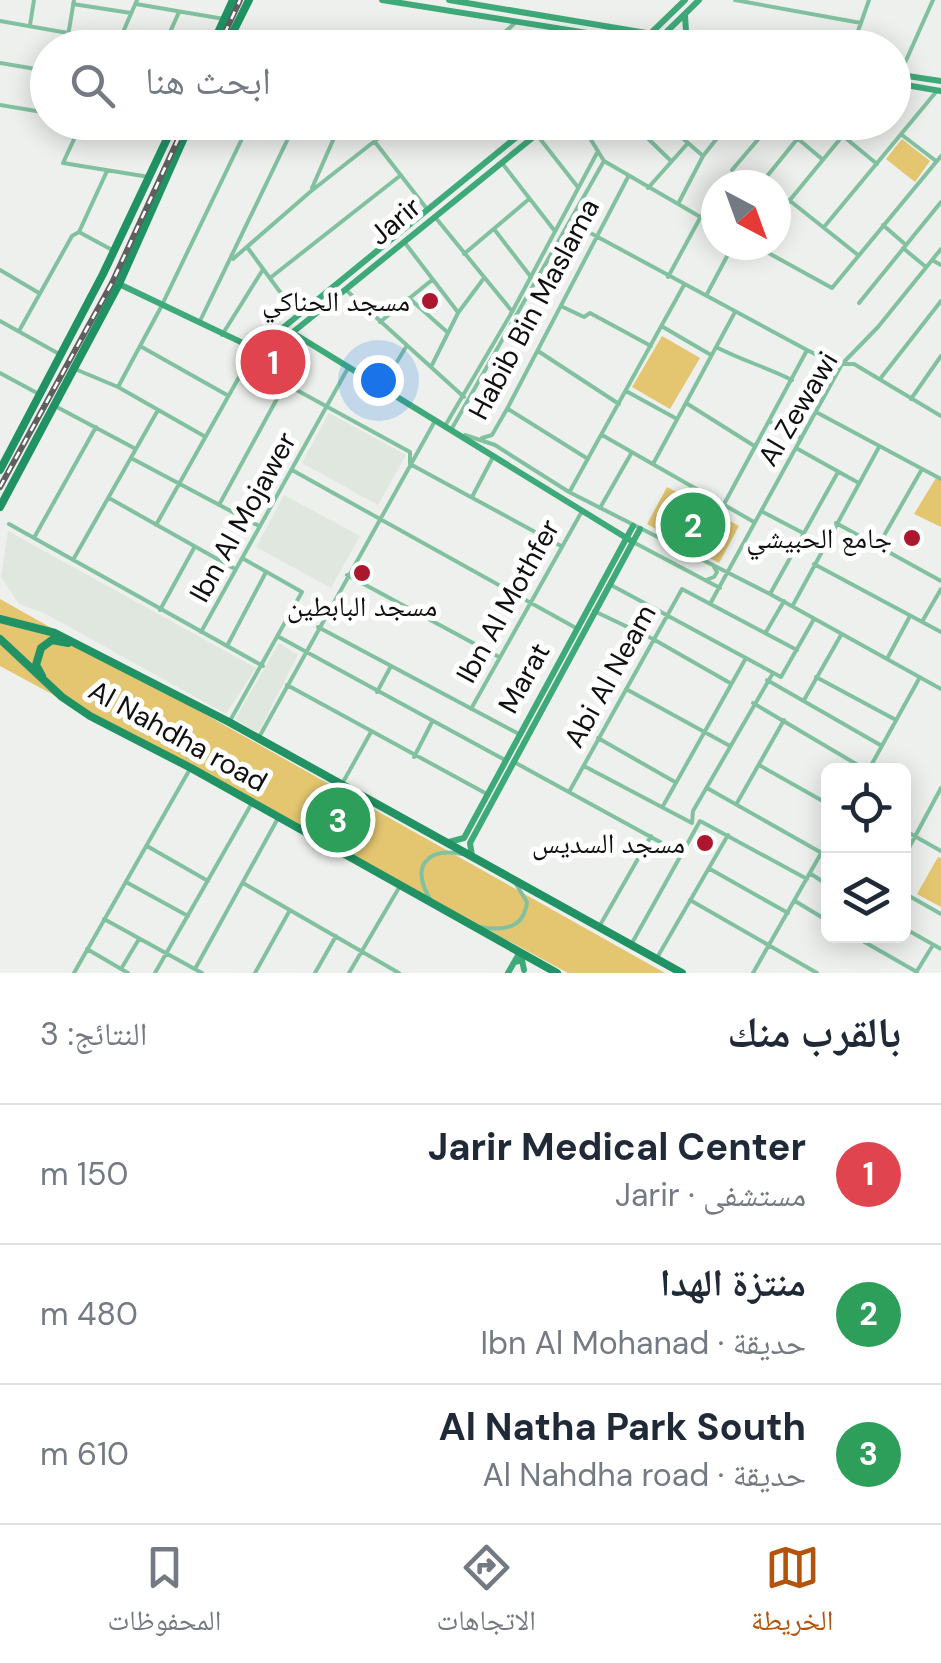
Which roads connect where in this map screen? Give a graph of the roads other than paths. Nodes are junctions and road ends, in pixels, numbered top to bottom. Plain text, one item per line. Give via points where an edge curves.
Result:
1 (34, 0) edge
2 (233, 0) edge
3 (249, 0) edge
4 (382, 0) edge
5 (449, 0) edge
6 (685, 0) edge
7 (699, 0) edge
8 (734, 0) edge
9 (776, 0) edge
10 (870, 0) edge
11 (922, 0) edge
12 (73, 2) edge
13 (136, 2) edge
14 (932, 2) edge
15 (771, 6) junction
16 (516, 10) junction
17 (179, 12) junction
18 (132, 13) junction
19 (686, 13) junction
20 (545, 15) junction
21 (224, 19) junction
22 (0, 22) edge
23 (663, 22) junction
24 (515, 23) junction
25 (861, 23) junction
26 (30, 26) junction
27 (542, 27) junction
28 (52, 30) edge
29 (68, 30) edge
30 (124, 30) edge
31 (171, 30) edge
32 (219, 30) edge
33 (234, 30) edge
34 (507, 30) edge
35 (563, 30) edge
36 (633, 30) edge
37 (655, 30) edge
38 (662, 30) edge
39 (673, 30) edge
40 (687, 30) edge
41 (858, 30) edge
42 (911, 45) edge
43 (0, 63) edge
44 (30, 68) edge
45 (911, 79) edge
46 (911, 85) edge
47 (940, 88) edge
48 (0, 105) edge
49 (30, 111) edge
50 (911, 124) edge
51 (74, 140) edge
52 (167, 140) edge
53 (183, 140) edge
54 (241, 140) edge
55 (288, 140) edge
56 (333, 140) edge
57 (377, 140) edge
58 (512, 140) edge
59 (530, 140) edge
60 (540, 140) edge
61 (590, 140) edge
62 (649, 140) edge
63 (684, 140) edge
64 (716, 140) edge
65 (760, 140) edge
66 (796, 140) joint
67 (839, 140) edge
68 (848, 140) edge
69 (898, 140) edge
70 (908, 140) edge
71 (375, 142) junction
72 (688, 144) junction
73 (598, 153) junction
74 (703, 156) junction
75 (941, 156) edge
76 (822, 159) junction
77 (604, 161) junction
78 (671, 161) junction
79 (502, 162) junction
80 (936, 162) junction
81 (877, 164) junction
82 (732, 170) dead end
83 (772, 170) edge
84 (107, 171) junction
85 (401, 175) junction
86 (628, 177) junction
87 (149, 178) junction
88 (578, 188) junction
89 (648, 188) junction
90 (310, 192) junction
91 (530, 198) junction
92 (791, 198) edge
93 (791, 202) edge
94 (941, 202) edge
95 (678, 204) junction
96 (426, 209) junction
97 (435, 217) junction
98 (700, 218) joint
99 (570, 222) junction
100 (883, 226) junction
101 (824, 227) junction
102 (494, 229) junction
103 (555, 231) junction
104 (79, 232) junction
105 (599, 238) junction
106 (405, 243) junction
107 (905, 246) junction
108 (246, 247) junction
109 (941, 248) edge
110 (114, 250) junction
111 (464, 254) junction
112 (858, 256) junction
113 (725, 260) edge
114 (781, 260) edge
115 (932, 260) junction
116 (231, 262) junction
117 (941, 265) edge
118 (926, 267) junction
119 (0, 270) edge
120 (263, 270) junction
121 (531, 277) junction
122 (668, 277) junction
123 (270, 278) junction
124 (484, 278) junction
125 (432, 280) junction
126 (118, 284) junction
127 (684, 285) junction
128 (346, 290) junction
129 (40, 293) junction
130 (706, 296) junction
131 (409, 298) junction
132 (941, 300) edge
133 (858, 303) dead end
134 (162, 307) junction
135 (563, 307) junction
136 (458, 312) junction
137 (512, 312) junction
138 (736, 312) junction
139 (297, 315) junction
140 (0, 321) edge
141 (380, 322) junction
142 (199, 324) junction
143 (662, 326) junction
144 (19, 332) junction
145 (293, 332) junction
146 (448, 332) junction
147 (222, 335) junction
148 (140, 346) junction
149 (651, 346) junction
150 (716, 346) junction
151 (406, 347) junction
152 (253, 348) junction
153 (807, 350) junction
154 (538, 351) junction
155 (60, 355) junction
156 (711, 355) junction
157 (941, 356) edge
158 (246, 363) junction
159 (842, 364) junction
160 (431, 367) junction
161 (348, 368) junction
162 (75, 370) junction
163 (0, 373) edge
164 (792, 380) junction
165 (880, 380) junction
166 (285, 384) junction
167 (118, 387) junction
168 (381, 388) junction
169 (626, 391) junction
170 (41, 395) junction
171 (228, 395) junction
172 (464, 397) junction
173 (911, 398) junction
174 (686, 403) junction
175 (619, 404) junction
176 (55, 406) junction
177 (327, 407) junction
178 (508, 408) junction
179 (158, 410) junction
180 (816, 412) junction
181 (941, 416) edge
182 (677, 419) junction
183 (434, 421) junction
184 (769, 421) junction
185 (96, 427) junction
186 (448, 428) junction
187 (462, 434) junction
188 (602, 435) junction
189 (205, 436) junction
190 (801, 438) junction
191 (879, 447) junction
192 (756, 448) junction
193 (796, 448) junction
194 (136, 449) junction
195 (632, 452) junction
196 (493, 457) junction
197 (131, 458) junction
198 (588, 459) junction
199 (410, 464) junction
200 (654, 464) junction
201 (922, 469) junction
202 (0, 470) edge
203 (292, 470) junction
204 (838, 472) junction
205 (941, 479) edge
206 (858, 483) junction
207 (179, 484) junction
208 (569, 492) junction
209 (472, 497) junction
210 (109, 498) junction
211 (218, 505) junction
212 (724, 506) junction
213 (0, 507) edge
214 (600, 508) junction
215 (762, 512) junction
216 (581, 513) junction
217 (378, 518) junction
218 (756, 522) junction
219 (836, 523) junction
220 (9, 524) dead end
221 (156, 525) junction
222 (260, 527) junction
223 (636, 528) junction
224 (803, 533) junction
225 (34, 538) junction
226 (630, 540) junction
227 (561, 546) junction
228 (878, 546) junction
229 (195, 548) junction
230 (622, 556) junction
231 (242, 558) junction
232 (73, 560) junction
233 (814, 564) junction
234 (714, 566) junction
235 (235, 570) junction
236 (266, 572) junction
237 (728, 573) junction
238 (346, 575) junction
239 (706, 580) junction
240 (941, 581) edge
241 (609, 584) junction
242 (720, 588) junction
243 (941, 589) edge
244 (770, 594) junction
245 (784, 601) junction
246 (531, 602) junction
247 (710, 604) junction
248 (792, 606) junction
249 (160, 610) junction
250 (594, 611) junction
251 (666, 616) junction
252 (910, 616) junction
253 (0, 619) edge
254 (814, 619) junction
255 (922, 622) junction
256 (318, 627) junction
257 (576, 628) junction
258 (201, 632) junction
259 (941, 632) edge
260 (765, 634) junction
261 (842, 634) junction
262 (278, 638) junction
263 (0, 639) edge
264 (653, 640) junction
265 (78, 645) junction
266 (227, 646) junction
267 (797, 650) junction
268 (305, 653) junction
269 (499, 657) junction
270 (746, 658) junction
271 (887, 659) junction
272 (263, 666) junction
273 (390, 666) junction
274 (773, 673) junction
275 (816, 677) junction
276 (920, 677) junction
277 (767, 680) junction
278 (730, 683) junction
279 (46, 684) junction
280 (287, 685) junction
281 (626, 689) junction
282 (941, 689) edge
283 (377, 692) junction
284 (804, 700) junction
285 (753, 703) junction
286 (471, 709) junction
287 (784, 720) junction
288 (896, 720) junction
289 (229, 722) junction
290 (432, 722) junction
291 (371, 732) junction
292 (704, 732) junction
293 (519, 734) junction
294 (598, 738) junction
295 (258, 739) junction
296 (730, 746) junction
297 (882, 746) junction
298 (414, 756) junction
299 (510, 761) junction
300 (856, 763) edge
301 (872, 763) edge
302 (758, 764) junction
303 (584, 766) junction
304 (191, 768) junction
305 (676, 782) junction
306 (342, 784) junction
307 (707, 788) junction
308 (941, 788) edge
309 (569, 792) junction
310 (487, 794) junction
311 (939, 797) edge
312 (821, 800) edge
313 (252, 803) junction
314 (736, 804) junction
315 (662, 808) junction
316 (279, 818) junction
317 (700, 821) junction
318 (692, 823) junction
319 (473, 828) junction
320 (911, 834) edge
321 (728, 835) junction
322 (651, 836) junction
323 (915, 836) junction
324 (449, 842) junction
325 (147, 845) junction
326 (821, 849) edge
327 (941, 851) edge
328 (824, 853) edge
329 (906, 853) edge
330 (682, 854) junction
331 (472, 856) junction
332 (709, 868) junction
333 (809, 876) junction
334 (512, 879) junction
335 (208, 881) junction
336 (821, 881) edge
337 (126, 882) junction
338 (243, 883) junction
339 (400, 886) junction
340 (911, 898) edge
341 (690, 900) junction
342 (796, 900) junction
343 (434, 904) junction
344 (290, 910) junction
345 (788, 912) junction
346 (941, 914) edge
347 (188, 916) junction
348 (821, 916) edge
349 (104, 919) junction
350 (470, 925) junction
351 (599, 927) junction
352 (911, 932) edge
353 (336, 936) junction
354 (139, 939) junction
355 (866, 943) edge
356 (631, 945) junction
357 (933, 945) junction
358 (770, 946) junction
359 (941, 949) edge
360 (87, 950) junction
361 (362, 952) junction
362 (520, 952) junction
363 (166, 954) junction
364 (531, 958) junction
365 (657, 958) junction
366 (514, 963) junction
367 (122, 969) junction
368 (195, 969) junction
369 (396, 972) edge
370 (524, 972) edge
371 (917, 972) edge
372 (74, 973) edge
373 (128, 973) edge
374 (155, 973) edge
375 (202, 973) edge
376 (255, 973) edge
377 (315, 973) edge
378 (350, 973) edge
379 (508, 973) edge
380 (557, 973) edge
381 (682, 973) edge
382 (753, 973) edge
383 (817, 973) edge

1 - 26 street
2 - 21 main road
3 - 33 main road
4 - 24 main road
5 - 16 main road
6 - 23 main road
7 - 19 main road
8 - 15 street
9 - 15 street
10 - 25 street
11 - 14 street
12 - 18 street
12 - 29 street
13 - 17 street
13 - 18 street
14 - 42 street
15 - 25 street
16 - 20 main road
16 - 24 main road via 522,16
17 - 21 street
17 - 31 street
18 - 30 street
19 - 39 main road
19 - 40 main road
20 - 27 main road via 536,20
20 - 36 main road
21 - 32 main road
22 - 26 street
23 - 37 main road
23 - 38 main road
24 - 27 main road
24 - 34 street
25 - 41 street
26 - 28 street
27 - 35 main road
43 - 44 street
45 - 47 main road
46 - 47 main road
47 - 50 street
48 - 49 street
51 - 84 street via 63,163
52 - 87 main road
53 - 126 main road
54 - 134 street
55 - 116 street
56 - 90 street
57 - 71 street
58 - 96 main road, Jarir
59 - 79 main road, Jarir
60 - 88 street
61 - 73 street
62 - 78 street
63 - 72 street
64 - 74 street
65 - 82 street
66 - 76 street
66 - 83 street
67 - 76 street
68 - 81 street
69 - 81 street
70 - 80 street
71 - 85 street
71 - 90 street
72 - 74 street
72 - 78 street
73 - 77 street
73 - 88 street
74 - 95 street
75 - 80 street
76 - 92 street
77 - 86 street
77 - 99 street
78 - 89 street
79 - 91 street
79 - 97 main road, Jarir
80 - 100 street
81 - 101 street
84 - 87 street
84 - 104 street
85 - 96 street
85 - 123 street
86 - 89 street
86 - 105 street, Habib Bin Maslama
87 - 110 main road
88 - 103 street
89 - 95 street
90 - 108 street
91 - 102 street
91 - 103 street
93 - 101 street
94 - 107 street
95 - 98 street
96 - 139 main road, Jarir
97 - 106 main road, Jarir
97 - 111 street
98 - 122 street
99 - 105 street
99 - 186 street
100 - 107 street
100 - 112 street
101 - 112 street
102 - 111 street
102 - 121 street
103 - 121 street
104 - 110 street
104 - 129 street
105 - 122 street
105 - 135 street, Habib Bin Maslama
106 - 125 street
106 - 128 main road, Jarir
107 - 118 street
107 - 133 street
108 - 116 street
108 - 120 street
109 - 115 street, Al Zewawi
110 - 155 main road
111 - 124 street
112 - 114 street via 832,288
113 - 130 street
115 - 117 street
115 - 118 street, Al Zewawi
116 - 142 street
118 - 159 street, Al Zewawi
119 - 129 street
120 - 123 street
120 - 147 street
121 - 137 street
122 - 127 street
123 - 139 street
124 - 136 street
124 - 137 street
125 - 131 street
125 - 136 street
126 - 134 main road
126 - 162 main road
127 - 130 street
127 - 143 street
128 - 141 street
128 - 145 main road, Jarir
129 - 144 street
130 - 138 street
131 - 141 street
131 - 146 street
132 - 165 street
134 - 142 main road
134 - 148 street
135 - 149 street via 584,317 590,313
135 - 154 street, Habib Bin Maslama
136 - 146 street
137 - 172 street
138 - 150 street
138 - 153 street
139 - 152 main road, Jarir
140 - 144 street
141 - 151 street
142 - 147 main road
143 - 149 street
143 - 156 street
144 - 155 street
145 - 152 main road, Jarir via 266,354
145 - 161 main road
146 - 160 street
147 - 152 main road
148 - 167 street
148 - 171 street
149 - 169 street
150 - 156 street
150 - 164 street
151 - 160 street
151 - 168 street
152 - 158 street
153 - 159 street
153 - 164 street
154 - 175 street
154 - 178 street, Habib Bin Maslama
155 - 170 main road
156 - 174 street
157 - 173 street
158 - 166 street
158 - 171 street
159 - 165 street
159 - 180 street, Al Zewawi
160 - 172 street
161 - 168 main road
161 - 177 street, Ibn Al Mojawer
162 - 167 street
162 - 176 main road
163 - 170 street
164 - 184 street
165 - 173 street
166 - 177 street
166 - 211 street
167 - 179 street
168 - 183 main road
169 - 175 street
169 - 182 street
170 - 202 main road
171 - 189 street
172 - 186 street
173 - 181 street
174 - 182 street
174 - 192 street
175 - 188 street
176 - 185 street
176 - 213 main road
177 - 199 street via 410,452
177 - 203 street, Ibn Al Mojawer
178 - 187 street, Habib Bin Maslama via 485,439
178 - 198 street
179 - 189 street
179 - 194 street
180 - 190 street, Al Zewawi
180 - 191 street
182 - 200 street
183 - 186 main road
183 - 199 street
184 - 190 street
184 - 192 street
185 - 194 street
185 - 225 street
186 - 187 main road
187 - 196 main road
187 - 208 street via 495,445
188 - 195 street
188 - 198 street
189 - 207 street
190 - 193 street, Al Zewawi
191 - 201 street
191 - 206 street
192 - 212 street
193 - 204 street
193 - 215 street, Al Zewawi
194 - 197 street
195 - 200 street
195 - 214 street, Ibn Al Mothfer
196 - 209 street
196 - 216 main road
197 - 207 street
197 - 210 street
198 - 208 street
199 - 209 street
199 - 217 street
200 - 212 street
201 - 205 street
201 - 228 street
203 - 217 street
203 - 222 street, Ibn Al Mojawer
204 - 206 street
204 - 224 street
206 - 219 street
207 - 211 street
207 - 221 street
208 - 214 street
209 - 227 street
210 - 221 street
210 - 232 street
211 - 222 street
212 - 218 street
214 - 223 street
215 - 218 street, Al Zewawi
215 - 224 street
216 - 226 main road
216 - 227 street, Ibn Al Mothfer
217 - 238 street
217 - 246 street
218 - 237 street, Al Zewawi
219 - 228 street
219 - 233 street
220 - 225 street
221 - 229 street
222 - 231 street, Ibn Al Mojawer
223 - 226 main road, Marat
223 - 234 street
224 - 244 street
225 - 232 street
226 - 230 main road, Marat
226 - 239 street
227 - 246 street, Ibn Al Mothfer
228 - 240 street
229 - 235 street
229 - 249 street
230 - 241 main road, Marat
230 - 257 main road, Marat
231 - 235 street, Ibn Al Mojawer
231 - 236 street
232 - 249 street
233 - 248 street
233 - 252 street
234 - 237 street
234 - 239 street via 717,572
235 - 258 street, Ibn Al Mojawer
236 - 262 street via 302,592
236 - 266 street
237 - 242 street, Al Zewawi
237 - 244 street
238 - 256 street
238 - 269 street
239 - 242 street
241 - 250 main road, Marat
241 - 251 street
242 - 247 street, Al Zewawi
243 - 255 street
244 - 245 street
245 - 248 street
245 - 260 street
246 - 257 street
246 - 269 street, Ibn Al Mothfer
247 - 251 street, Abi Al Neam via 682,589
247 - 260 street
248 - 254 street
249 - 258 street
250 - 264 street
250 - 299 main road, Marat
251 - 264 street, Abi Al Neam
251 - 270 street
252 - 255 street
252 - 271 street
253 - 265 main road
254 - 261 street
254 - 267 street
255 - 259 street
256 - 268 street
256 - 273 street
257 - 293 main road, Marat
258 - 266 street
260 - 267 street
261 - 271 street
261 - 275 street
262 - 268 street
262 - 272 street
263 - 279 main road, Al Nahdha road
264 - 278 street
264 - 281 street, Abi Al Neam
265 - 279 main road via 43,645 36,664
265 - 289 main road
266 - 272 street
267 - 274 street via 781,677
268 - 280 street
268 - 283 street
269 - 286 street, Ibn Al Mothfer
270 - 274 street
270 - 278 street
271 - 276 street
272 - 289 street
273 - 283 street
273 - 286 street
274 - 277 street
275 - 284 street
275 - 288 street
276 - 282 street
276 - 288 street
277 - 284 street
277 - 285 street
278 - 292 street
279 - 304 main road, Al Nahdha road via 90,716
280 - 291 street
280 - 295 street
281 - 292 street
281 - 294 street, Abi Al Neam
283 - 290 street
284 - 297 street
285 - 287 street
285 - 296 street
286 - 293 street
287 - 300 street
287 - 302 street
288 - 297 street
289 - 295 main road
290 - 298 street
290 - 299 street
291 - 298 street
291 - 306 street
292 - 296 street
292 - 305 street
293 - 299 main road, Marat
294 - 303 street, Abi Al Neam
294 - 305 street
295 - 306 main road
296 - 307 street
297 - 301 street
298 - 310 street
299 - 309 street
299 - 310 main road, Marat
299 - 319 main road, Marat
302 - 312 street
302 - 314 street
303 - 309 street, Abi Al Neam
303 - 315 street
304 - 313 main road, Al Nahdha road
304 - 325 street
305 - 315 street
306 - 324 main road
307 - 314 street
307 - 318 street
308 - 311 street
309 - 322 street
310 - 319 main road, Marat
311 - 323 street
313 - 316 main road, Al Nahdha road
313 - 335 street
314 - 326 street
315 - 318 street
316 - 338 street
316 - 339 main road, Al Nahdha road
317 - 318 street
317 - 321 street
317 - 330 street
319 - 324 main road, Marat
319 - 331 main road, Marat
320 - 323 street
321 - 332 street
321 - 333 street
322 - 330 street
322 - 351 street
323 - 327 street
323 - 329 street
324 - 331 main road
325 - 335 street
325 - 337 street
328 - 333 street
330 - 356 street
331 - 334 main road
331 - 343 street via 449,851 426,861 421,881
332 - 341 street
332 - 345 street
333 - 336 street
333 - 342 street
334 - 350 street via 527,902 519,923 500,930
334 - 351 main road
335 - 347 street
337 - 347 street
337 - 349 street
338 - 344 street
338 - 368 street
339 - 343 main road, Al Nahdha road
339 - 361 street
340 - 346 street
341 - 358 street
341 - 365 street
342 - 345 street
342 - 348 street
343 - 350 main road, Al Nahdha road
344 - 353 street
344 - 376 street
345 - 358 street
347 - 363 street
349 - 354 street
349 - 360 street
350 - 362 main road, Al Nahdha road
351 - 356 main road
352 - 357 street
353 - 361 street
353 - 377 street
354 - 363 street
354 - 367 street
355 - 371 street
356 - 365 main road
357 - 359 street
357 - 371 street
358 - 382 street
358 - 383 street
360 - 367 street
360 - 372 street
361 - 369 street
361 - 378 street
362 - 364 main road, Al Nahdha road
362 - 366 main road
363 - 368 street
363 - 374 street
364 - 370 main road
364 - 380 main road, Al Nahdha road
365 - 381 main road
366 - 370 main road via 522,960
366 - 379 main road
367 - 373 street
368 - 375 street

